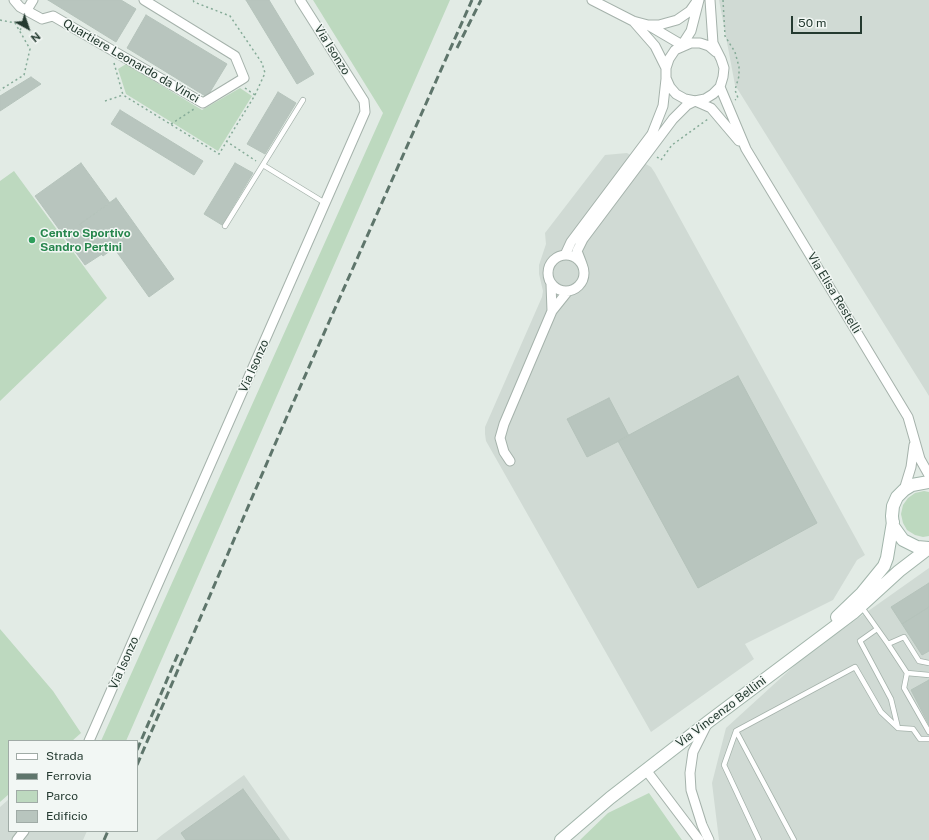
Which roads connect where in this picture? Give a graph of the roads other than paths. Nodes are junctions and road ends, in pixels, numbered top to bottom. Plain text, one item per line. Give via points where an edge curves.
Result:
1 (14, 0) edge
2 (32, 0) edge
3 (144, 0) edge
4 (300, 0) edge
5 (592, 0) edge
6 (698, 0) edge
7 (710, 0) edge
8 (27, 10) junction
9 (633, 21) junction
10 (648, 25) junction
11 (682, 45) junction
12 (716, 52) junction
13 (666, 68) junction
14 (666, 78) junction
15 (720, 86) junction
16 (303, 100) dead end
17 (695, 101) junction
18 (746, 149) junction
19 (263, 165) junction
20 (325, 203) junction
21 (226, 226) dead end
22 (564, 255) junction
23 (582, 264) junction
24 (551, 284) junction
25 (568, 291) junction
26 (552, 311) junction
27 (915, 440) junction
28 (510, 461) dead end
29 (929, 475) edge
30 (929, 482) edge
31 (904, 490) junction
32 (893, 522) junction
33 (929, 548) edge
34 (861, 606) junction
35 (877, 629) junction
36 (888, 644) junction
37 (797, 655) junction
38 (929, 663) edge
39 (907, 673) junction
40 (929, 675) edge
41 (708, 722) junction
42 (898, 728) junction
43 (736, 731) junction
44 (929, 732) edge
45 (929, 738) edge
46 (90, 740) edge
47 (646, 770) junction
48 (23, 832) edge
49 (17, 840) edge
50 (561, 840) edge
51 (699, 840) edge
52 (709, 840) edge
53 (759, 840) edge
54 (794, 840) edge

1 - 8 street, Quartiere Leonardo da Vinci
2 - 8 street
3 - 8 street, Quartiere Leonardo da Vinci via 235,56 244,78 203,103 54,16 42,19
4 - 20 street, Via Isonzo via 364,101 364,112
5 - 9 street
6 - 10 street via 690,12 676,20
6 - 11 street via 692,31
7 - 12 street
9 - 10 street
9 - 13 street via 654,46
10 - 11 street
11 - 12 street via 700,43
11 - 13 street via 669,58
12 - 15 street via 724,68
13 - 14 street
14 - 17 street via 676,94
14 - 22 street via 663,106 652,134
15 - 17 street via 714,94
15 - 18 street, Via Elisa Restelli
16 - 19 lane
17 - 18 street, Via Elisa Restelli via 711,108
17 - 23 street via 673,119 583,239 578,251
18 - 27 street, Via Elisa Restelli via 908,417
19 - 20 lane
19 - 21 lane
20 - 46 street, Via Isonzo
22 - 23 street via 574,257
22 - 24 street via 551,263 548,274
23 - 25 street via 583,281 574,290
24 - 25 street via 562,291
24 - 26 street
25 - 26 street
26 - 28 street via 500,438
27 - 29 street, Via Elisa Restelli via 920,458
27 - 31 street, Via Elisa Restelli
30 - 31 street via 912,485
31 - 32 street, Via Vincenzo Bellini via 893,506
32 - 33 street, Via Vincenzo Bellini via 903,540 917,547
32 - 37 street, Via Vincenzo Bellini via 884,566 862,593
33 - 34 street, Via Vincenzo Bellini
34 - 35 lane
34 - 37 street, Via Vincenzo Bellini
35 - 36 lane
35 - 42 lane via 860,641 891,698
36 - 38 lane via 904,637 919,661
36 - 39 lane
37 - 41 street, Via Vincenzo Bellini
39 - 40 lane
39 - 44 lane via 904,688
41 - 47 street, Via Vincenzo Bellini
41 - 52 street via 693,752 690,773 691,790
42 - 43 lane via 881,712 855,667
42 - 45 lane via 913,730 920,740
43 - 53 lane via 724,765
43 - 54 lane
47 - 50 street, Via Vincenzo Bellini
47 - 51 street
48 - 49 street

